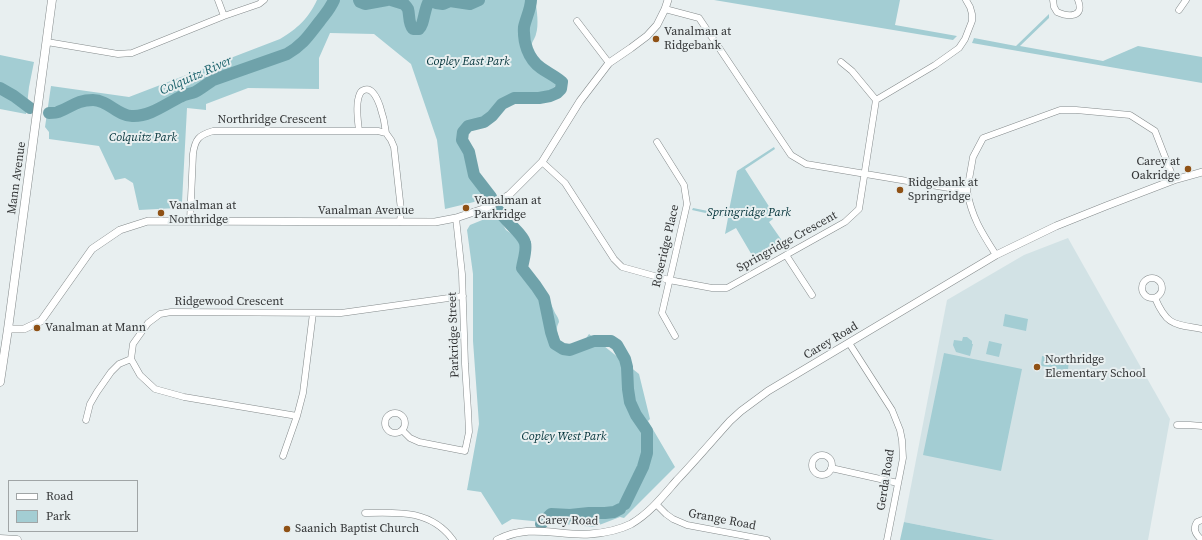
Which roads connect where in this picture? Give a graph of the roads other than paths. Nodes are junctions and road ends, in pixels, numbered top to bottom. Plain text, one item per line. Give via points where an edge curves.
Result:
1 (52, 0) edge
2 (218, 0) edge
3 (264, 0) edge
4 (668, 0) edge
5 (966, 0) edge
6 (1053, 0) edge
7 (1078, 0) edge
8 (1186, 0) edge
9 (665, 9) junction
10 (1179, 10) dead end
11 (224, 16) junction
12 (577, 21) dead end
13 (47, 42) junction
14 (841, 62) dead end
15 (609, 63) junction
16 (876, 100) junction
17 (359, 131) junction
18 (386, 133) junction
19 (657, 142) dead end
20 (542, 162) junction
21 (1202, 172) edge
22 (864, 174) junction
23 (1174, 180) junction
24 (967, 192) junction
25 (456, 218) junction
26 (190, 221) junction
27 (400, 222) junction
28 (786, 255) junction
29 (996, 255) junction
30 (669, 280) junction
31 (812, 295) dead end
32 (463, 296) junction
33 (1155, 298) dead end
34 (313, 313) junction
35 (8, 329) junction
36 (1202, 329) edge
37 (676, 336) dead end
38 (849, 343) junction
39 (131, 359) junction
40 (0, 382) edge
41 (297, 416) junction
42 (86, 420) dead end
43 (1177, 425) dead end
44 (1202, 426) edge
45 (402, 430) dead end
46 (283, 456) dead end
47 (831, 468) dead end
48 (898, 483) junction
49 (656, 504) junction
50 (365, 513) dead end
51 (1202, 520) edge
52 (0, 539) edge
53 (17, 540) edge
54 (453, 540) edge
55 (497, 540) edge
56 (766, 540) edge
57 (887, 540) edge
58 (1202, 540) edge

1 - 13 main road, Mann Avenue
2 - 11 street
3 - 11 street
4 - 9 street, Vanalman Avenue
5 - 16 street via 972,21 959,48
6 - 7 street via 1057,12 1072,15 1080,10
8 - 10 street
9 - 15 street, Vanalman Avenue via 657,25 647,36
9 - 22 street via 698,18 791,154 806,164
11 - 13 street via 132,53 118,54
12 - 15 street
13 - 35 main road, Mann Avenue
14 - 16 street
15 - 20 street, Vanalman Avenue via 580,101
16 - 22 street, Springridge Crescent
17 - 18 street, Northridge Crescent
17 - 18 street via 359,94 367,89 376,96
17 - 26 street, Northridge Crescent via 204,133 195,144
18 - 27 street via 394,148
19 - 30 street, Roseridge Place via 684,185 687,204
20 - 25 street, Vanalman Avenue via 509,195 486,208
20 - 30 street, Springridge Crescent via 565,183 614,259 622,267
21 - 23 street, Carey Road
22 - 24 street
22 - 28 street, Springridge Crescent via 859,209 845,222
23 - 24 street via 1155,131 1130,115 1060,110 983,138 973,157
23 - 29 street, Carey Road via 1056,226
24 - 29 street via 977,224
25 - 27 street, Vanalman Avenue via 435,222
25 - 32 street, Parkridge Street
26 - 27 street, Vanalman Avenue
26 - 35 street, Vanalman Avenue via 148,221 120,230 92,249 42,321 24,328
28 - 30 street, Springridge Crescent via 727,288 712,288
28 - 31 street
29 - 38 street, Carey Road
30 - 37 street, Roseridge Place via 662,313
32 - 34 street, Ridgewood Crescent via 341,313
32 - 45 street, Parkridge Street via 469,432 465,451 419,442
33 - 36 street via 1164,317 1170,321
34 - 39 street, Ridgewood Crescent via 160,314 148,323 133,344
34 - 41 street via 303,393
35 - 40 main road, Mann Avenue
38 - 48 street, Gerda Road via 897,420 903,450
38 - 49 street, Carey Road via 768,391 741,411
39 - 41 street via 140,375 156,389 184,397
39 - 42 street via 119,364 111,372 90,404
41 - 46 street
43 - 44 street
47 - 48 street
48 - 57 street, Gerda Road
49 - 55 street, Carey Road via 641,517 612,531 586,534 534,531 514,533
49 - 56 street, Grange Road via 673,519 688,525
50 - 54 street via 400,512 420,516 437,524
51 - 58 street via 1197,522 1194,529
52 - 53 main road

